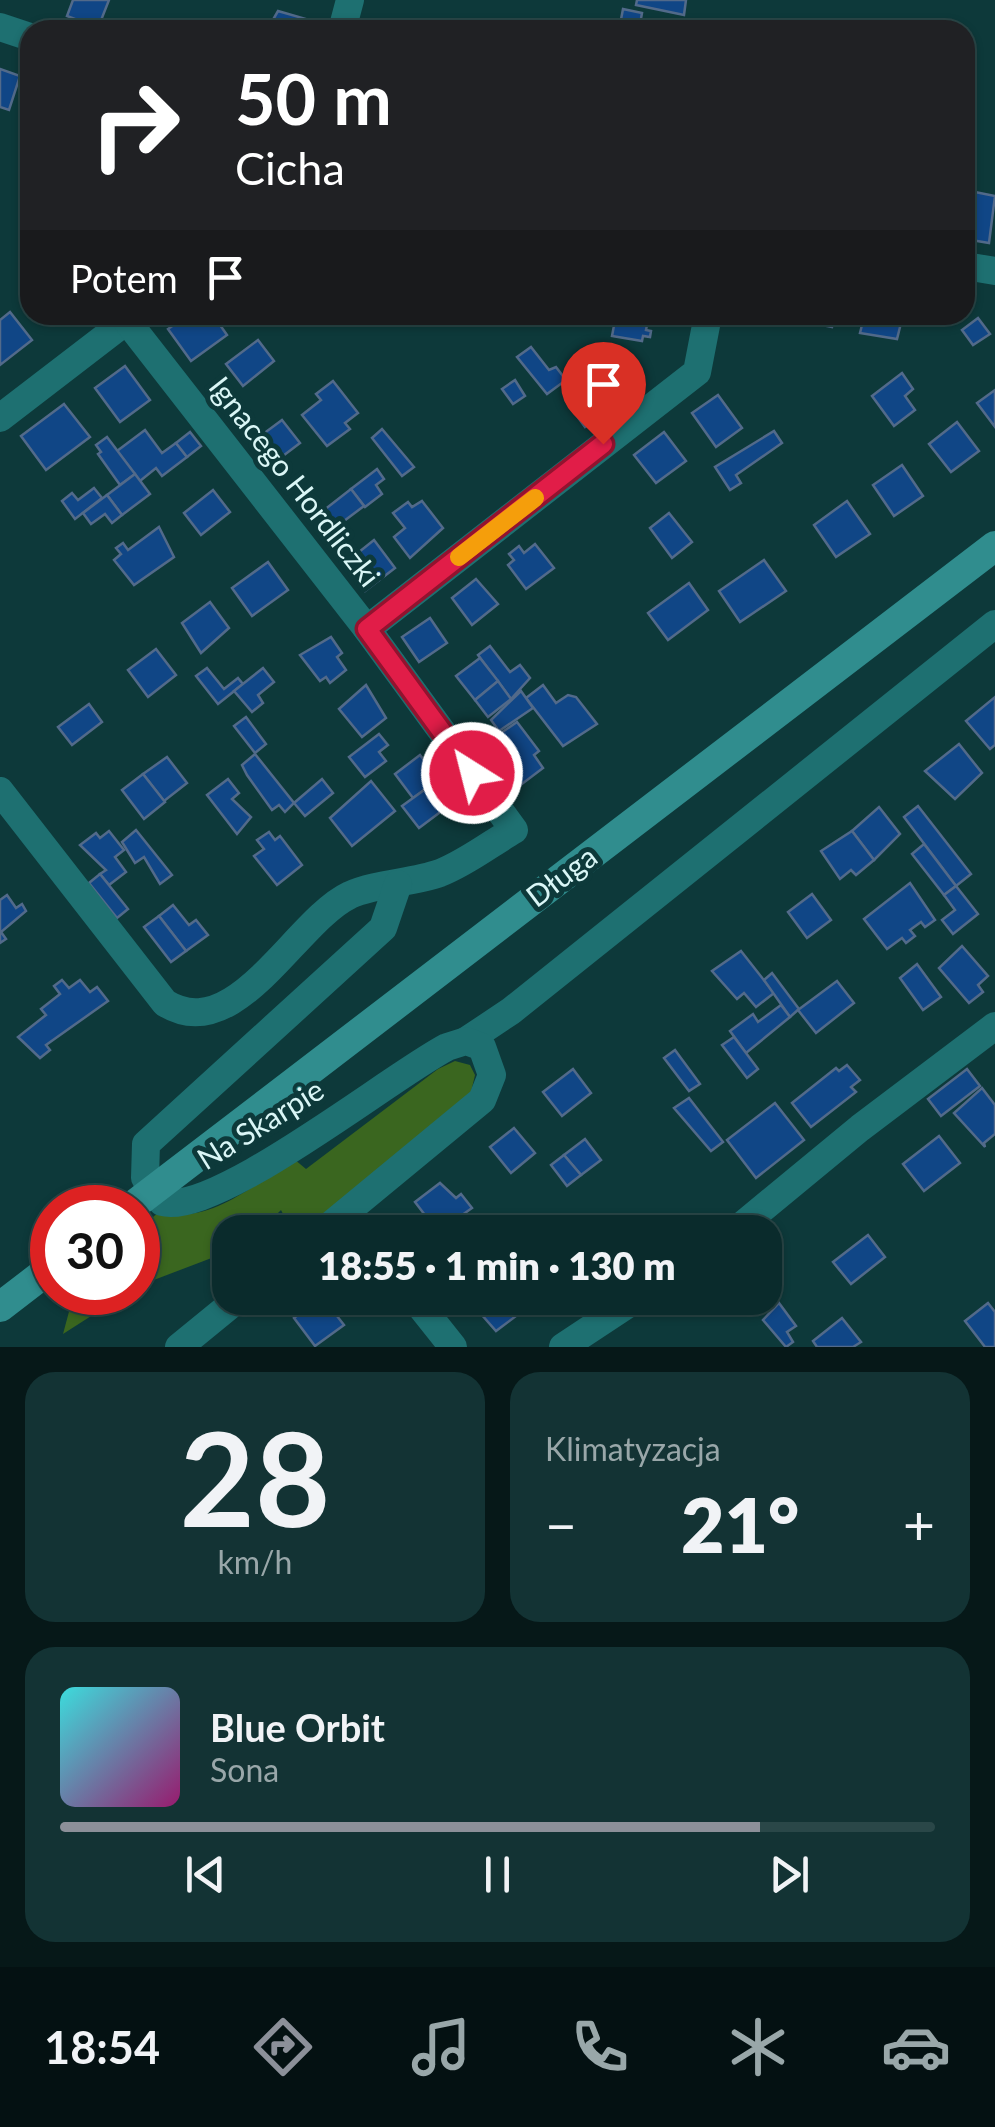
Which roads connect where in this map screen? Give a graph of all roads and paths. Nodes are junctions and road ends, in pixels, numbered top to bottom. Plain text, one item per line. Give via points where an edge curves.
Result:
1 (122, 325) edge
2 (136, 325) edge
3 (706, 325) edge
4 (0, 418) edge
5 (995, 546) edge
6 (995, 624) edge
7 (367, 629) junction
8 (0, 791) edge
9 (398, 884) junction
10 (995, 1026) edge
11 (466, 1041) junction
12 (144, 1185) edge
13 (160, 1185) edge
14 (160, 1202) edge
15 (363, 1215) edge
16 (755, 1215) edge
17 (30, 1284) edge
18 (0, 1307) edge
19 (218, 1315) edge
20 (428, 1315) edge
21 (611, 1315) edge
22 (179, 1347) edge
23 (453, 1347) edge
24 (563, 1347) edge

1 - 4 street
2 - 7 street, Ignacego Hordliczki
3 - 7 street via 697,372
5 - 13 main road, Długa
6 - 11 street
7 - 9 street, Ignacego Hordliczki via 514,830 443,872
8 - 9 street via 165,1003 182,1013 201,1014 235,998 349,895
9 - 12 street, Na Skarpie via 383,928 154,1133
10 - 16 street
11 - 14 street, Na Skarpie via 430,1056 230,1186 182,1204
11 - 15 street via 488,1056 492,1075 482,1100
17 - 18 main road
19 - 22 street
20 - 23 street
21 - 24 street

